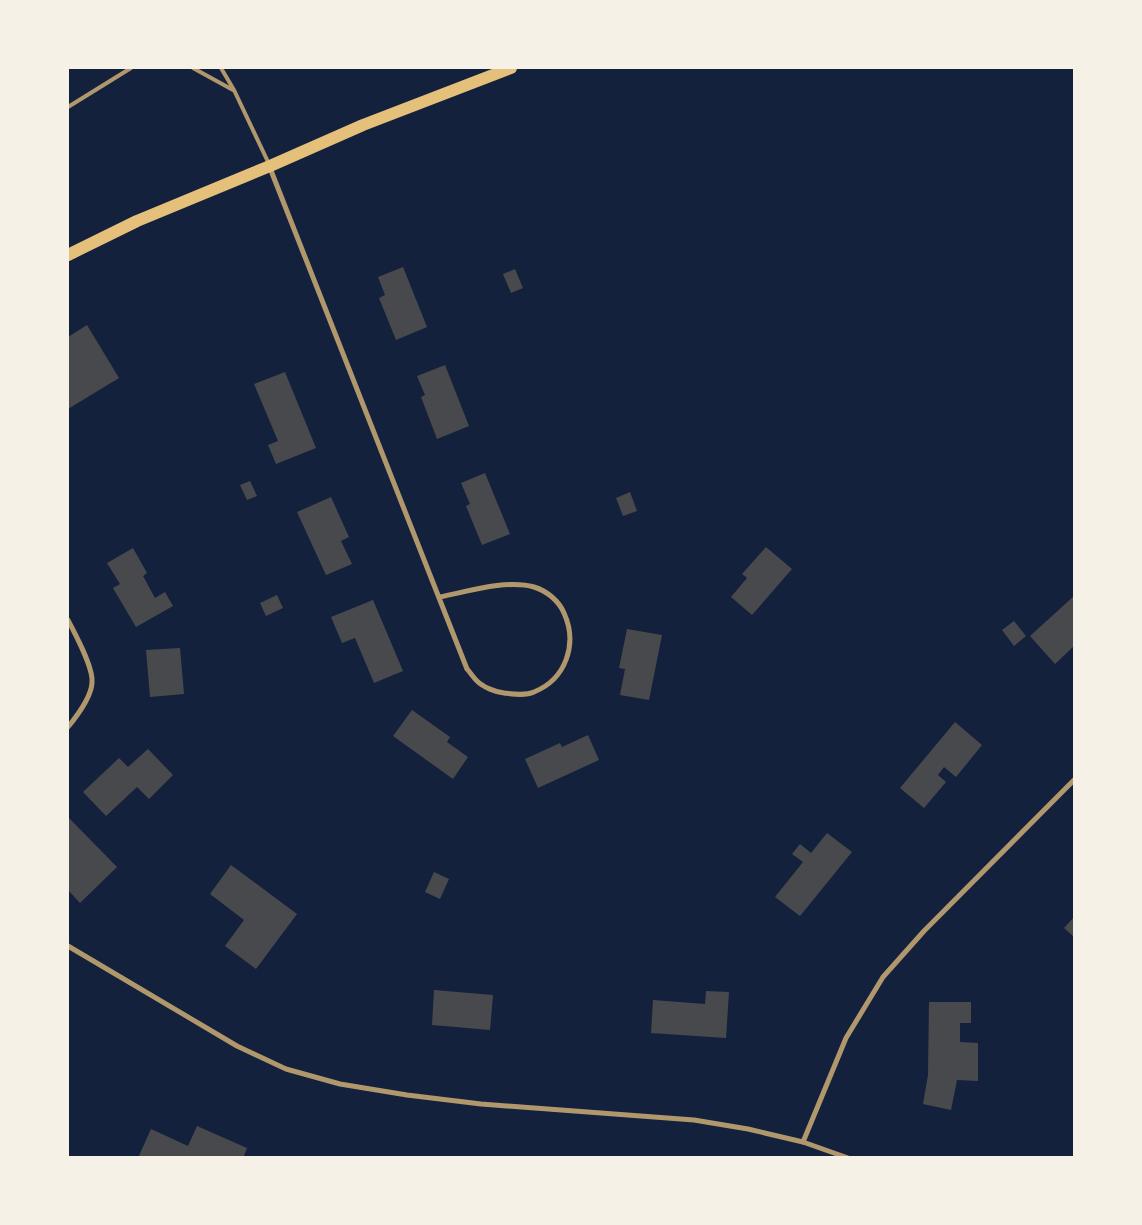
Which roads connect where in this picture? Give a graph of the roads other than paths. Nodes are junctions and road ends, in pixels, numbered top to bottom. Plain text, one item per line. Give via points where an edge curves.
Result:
1 (131, 68) edge
2 (193, 68) edge
3 (221, 68) edge
4 (511, 68) edge
5 (234, 90) junction
6 (68, 107) edge
7 (270, 166) junction
8 (68, 254) edge
9 (440, 597) junction
10 (68, 620) edge
11 (68, 727) edge
12 (1074, 780) edge
13 (68, 946) edge
14 (803, 1142) junction
15 (848, 1158) edge

1 - 6 lane
2 - 5 lane
3 - 5 lane
4 - 7 main road via 363,124
5 - 7 lane
7 - 8 main road via 137,221
7 - 9 street
9 - 9 street via 497,586 519,584 534,587 550,595 561,607 569,624 568,658 560,672 533,693 496,692 477,682 467,668
10 - 11 street via 85,653 93,682 81,711
12 - 14 street via 883,976 846,1038
13 - 14 street via 237,1046 286,1069 340,1084 480,1104 694,1120
14 - 15 street

